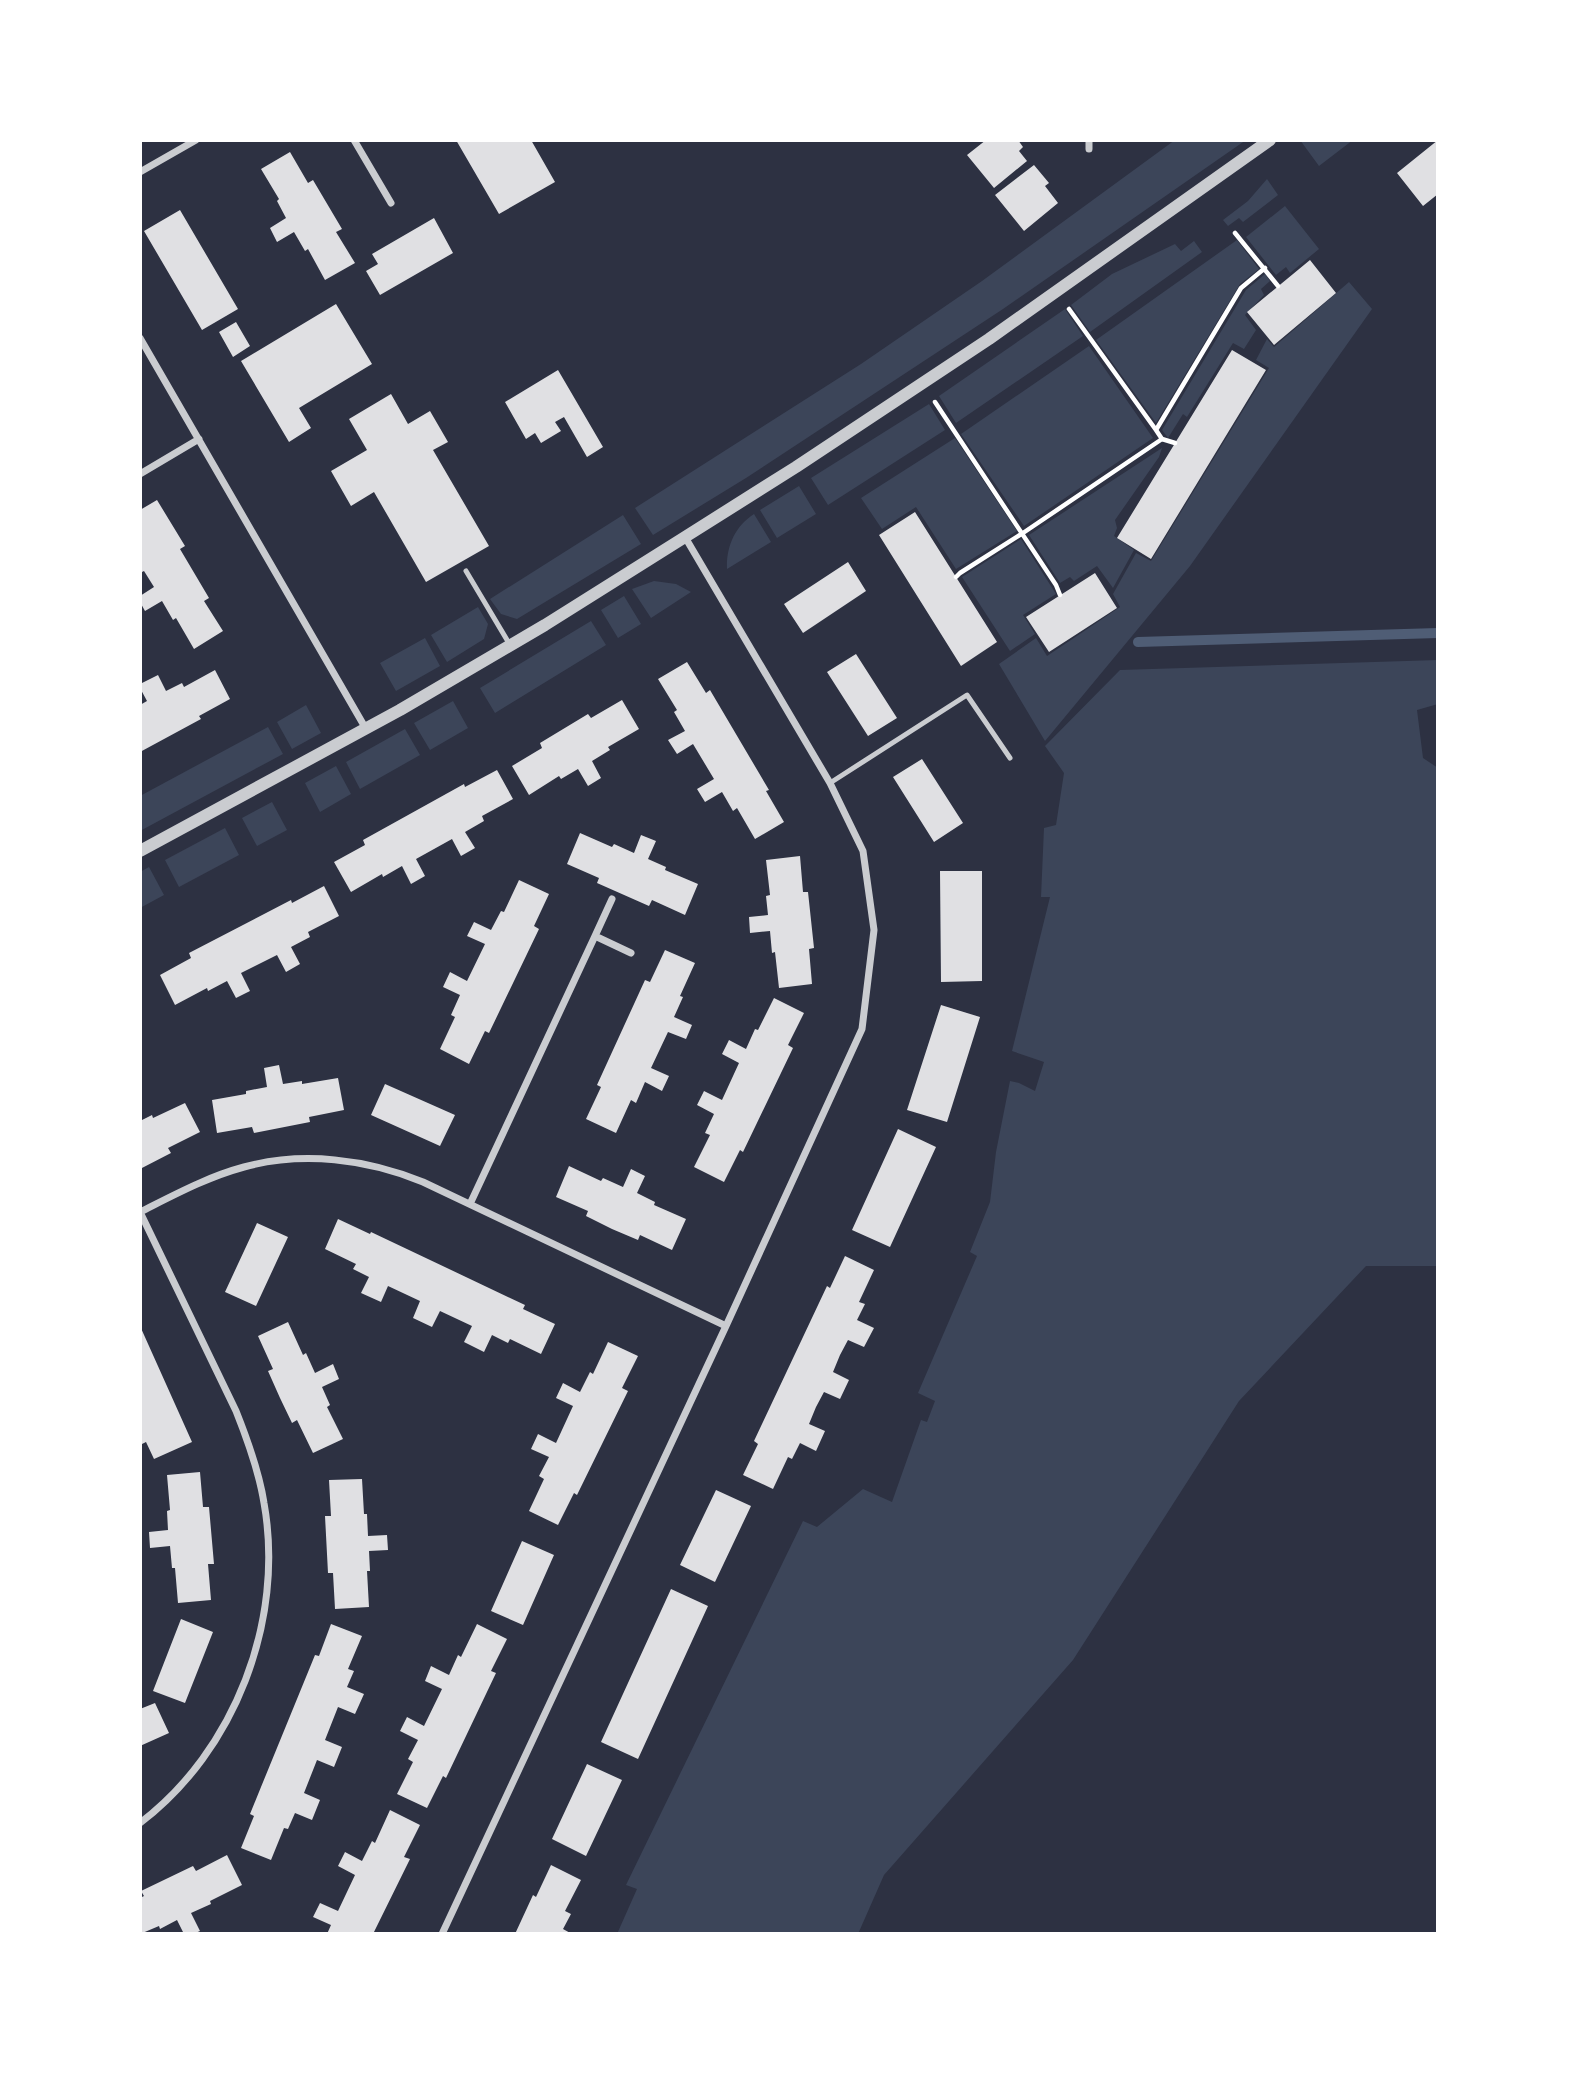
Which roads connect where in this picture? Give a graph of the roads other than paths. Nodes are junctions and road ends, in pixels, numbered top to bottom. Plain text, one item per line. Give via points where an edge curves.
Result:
1 (196, 140) edge
2 (354, 140) edge
3 (1270, 140) edge
4 (140, 172) edge
5 (391, 203) dead end
6 (140, 338) edge
7 (199, 439) junction
8 (140, 474) edge
9 (685, 537) junction
10 (466, 571) dead end
11 (510, 645) junction
12 (366, 730) junction
13 (1010, 758) dead end
14 (830, 783) junction
15 (140, 851) edge
16 (612, 899) dead end
17 (594, 936) junction
18 (631, 953) dead end
19 (470, 1204) junction
20 (140, 1212) edge
21 (726, 1326) junction
22 (140, 1823) edge
23 (442, 1934) edge

1 - 4 street
2 - 5 street
3 - 9 street via 922,384
6 - 7 street
7 - 8 street
7 - 12 street
9 - 11 street
9 - 14 street
10 - 11 lane
11 - 12 street
12 - 15 street
13 - 14 lane via 967,695
14 - 21 street via 863,851 874,930 862,1029
16 - 17 street
17 - 18 street
17 - 19 street
19 - 20 street via 377,1166 296,1158 218,1175
19 - 21 street
20 - 22 street via 247,1437 265,1505 268,1578 250,1668 225,1725 189,1777
21 - 23 street

